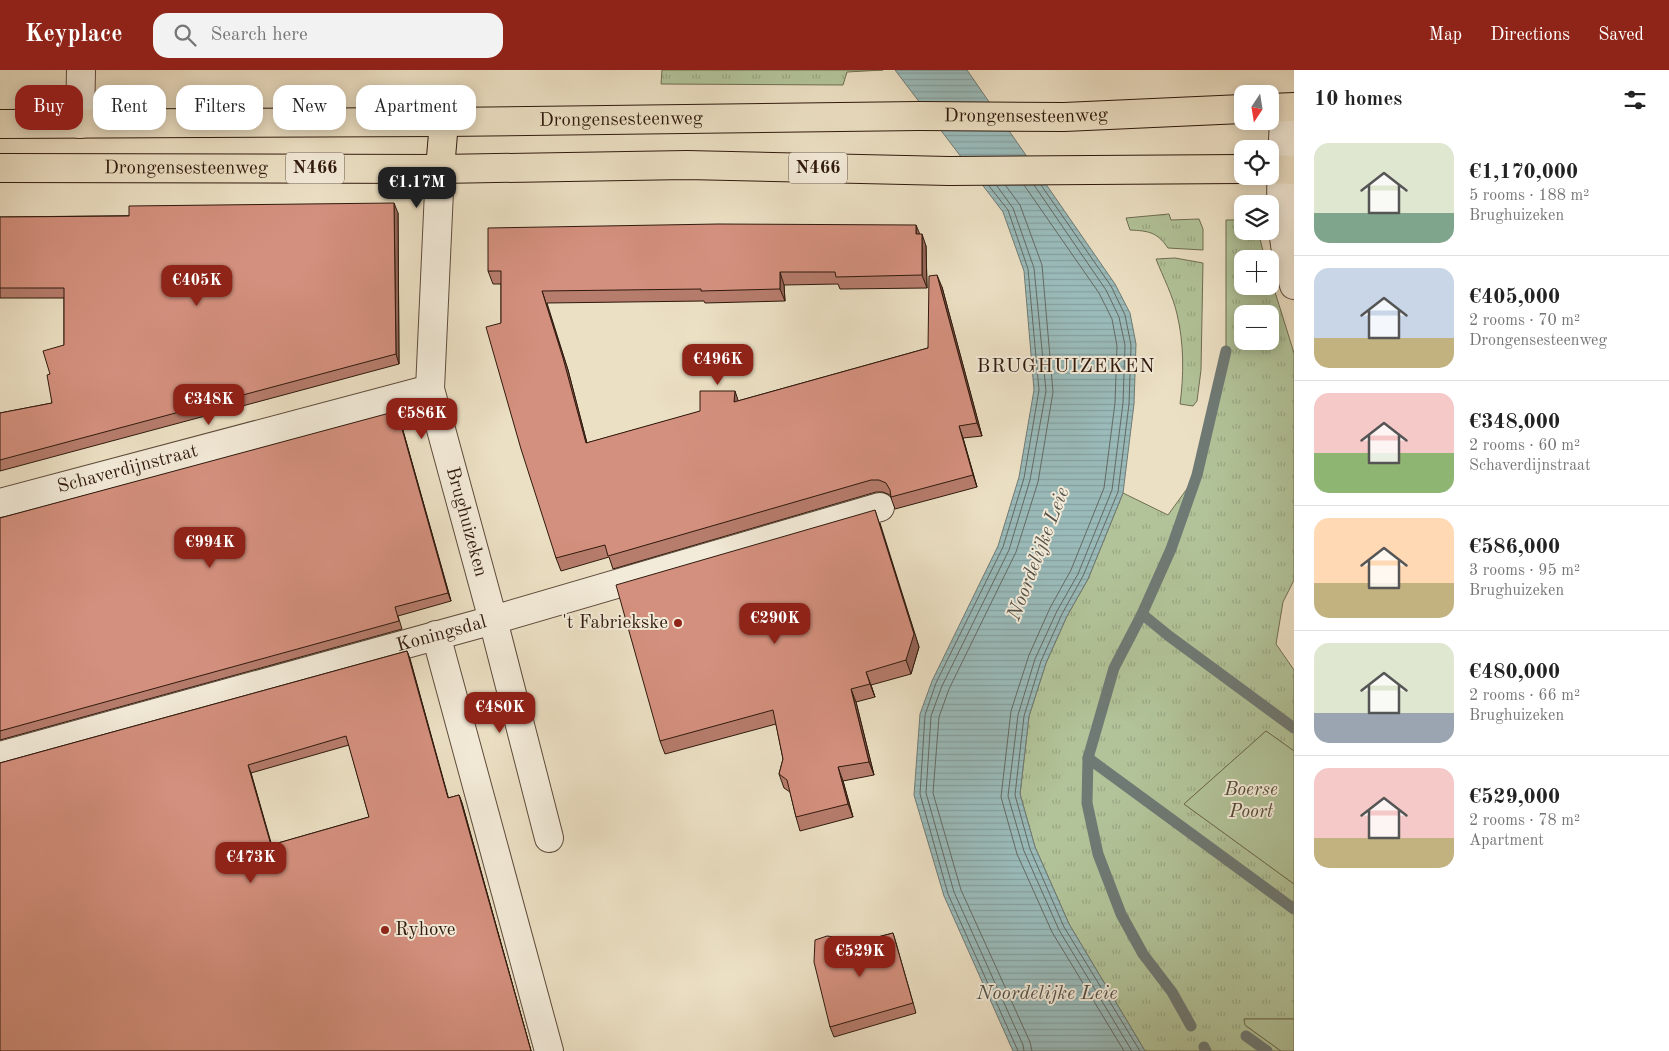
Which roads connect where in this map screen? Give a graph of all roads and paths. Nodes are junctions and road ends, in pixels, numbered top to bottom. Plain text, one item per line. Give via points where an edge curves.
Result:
1 (81, 70) edge
2 (81, 85) edge
3 (1283, 108) edge
4 (1234, 109) edge
5 (356, 122) edge
6 (476, 122) edge
7 (0, 124) edge
8 (15, 124) edge
9 (83, 124) edge
10 (80, 130) edge
11 (443, 130) edge
12 (79, 167) junction
13 (0, 168) edge
14 (440, 169) junction
15 (1234, 169) edge
16 (1282, 170) edge
17 (1294, 284) edge
18 (430, 390) junction
19 (0, 503) edge
20 (880, 507) dead end
21 (493, 620) junction
22 (436, 635) junction
23 (0, 756) edge
24 (549, 838) dead end
25 (549, 1051) edge

1 - 2 street
3 - 16 street
4 - 6 main road, Drongensesteenweg via 1064,116
5 - 9 main road, Drongensesteenweg
7 - 8 main road, Drongensesteenweg
10 - 12 main road
11 - 14 main road
12 - 13 main road, Drongensesteenweg / N466
12 - 14 main road, Drongensesteenweg / N466
14 - 15 main road, Drongensesteenweg / N466 via 687,166 949,171
14 - 18 street, Brughuizeken
16 - 17 street via 1283,238
18 - 19 street, Schaverdijnstraat
18 - 21 street, Brughuizeken
20 - 21 street, Koningsdal
21 - 22 street, Koningsdal
21 - 24 street, Brughuizeken
22 - 23 street, Koningsdal
22 - 25 street

